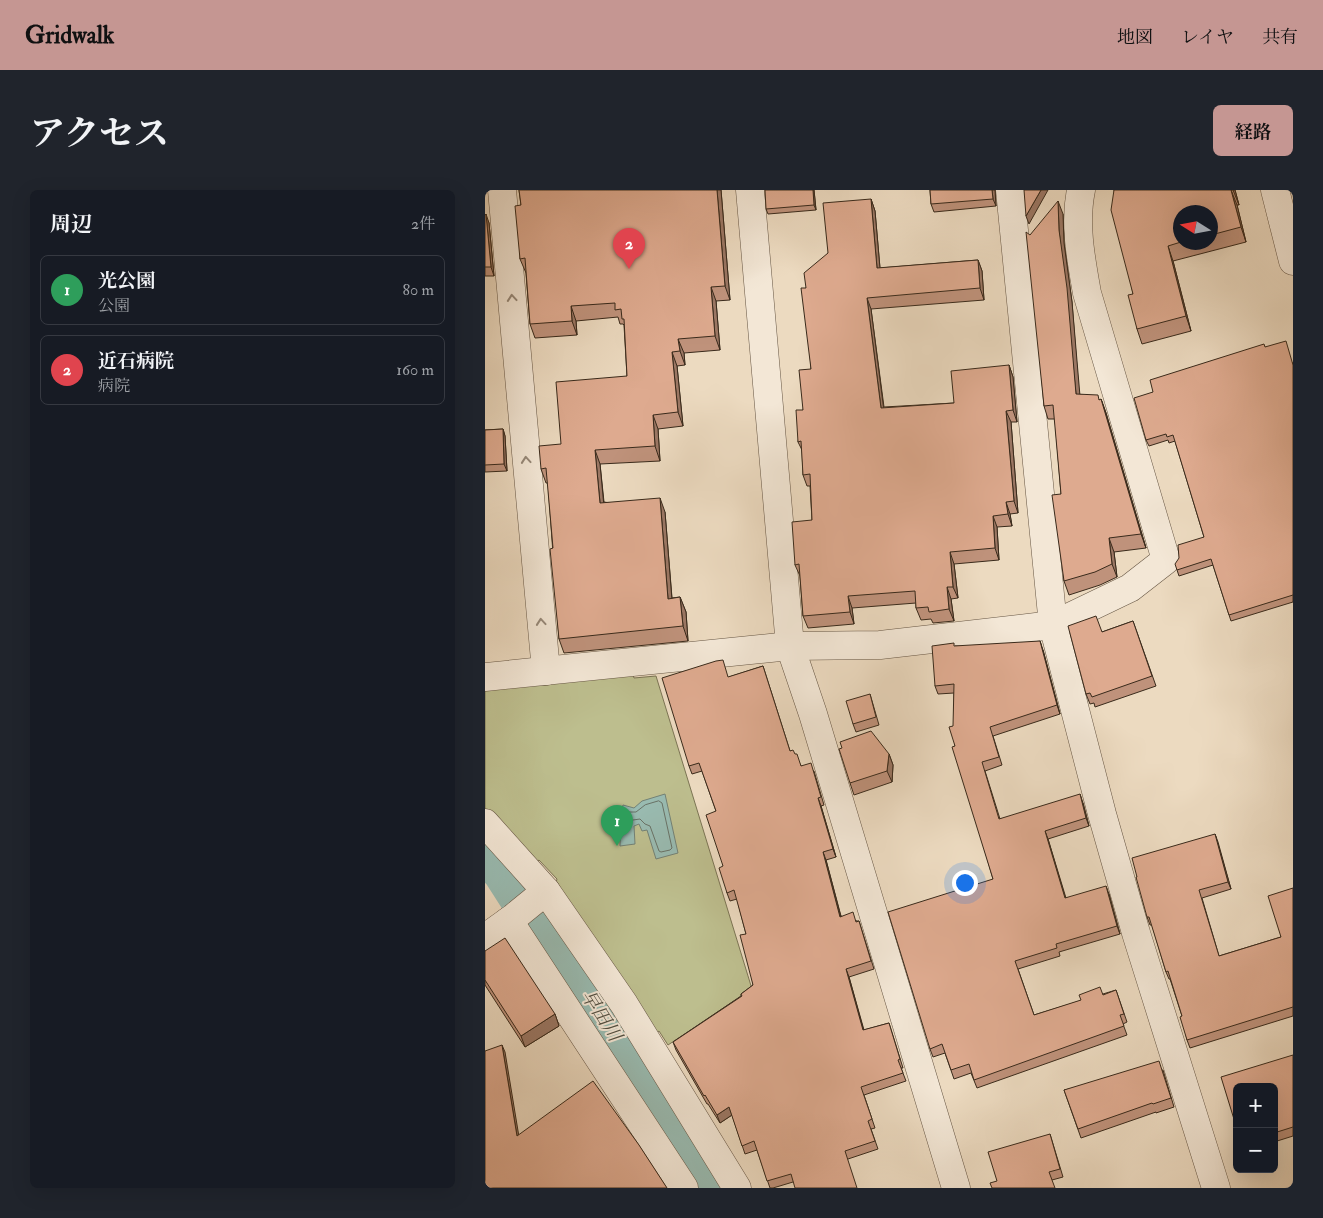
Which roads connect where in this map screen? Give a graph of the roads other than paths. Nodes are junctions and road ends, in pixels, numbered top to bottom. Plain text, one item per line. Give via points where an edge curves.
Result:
1 (502, 190) edge
2 (750, 190) edge
3 (1010, 190) edge
4 (1081, 190) edge
5 (1275, 190) edge
6 (1293, 261) edge
7 (1053, 624) junction
8 (790, 646) junction
9 (545, 671) junction
10 (485, 677) edge
11 (485, 823) edge
12 (543, 894) junction
13 (511, 919) junction
14 (485, 938) edge
15 (684, 1188) edge
16 (737, 1188) edge
17 (956, 1188) edge
18 (1216, 1188) edge

9 -> 1 street
2 - 8 street
3 - 7 street
4 - 7 street via 1078,203 1080,253 1087,293 1166,560 1130,588
5 - 6 street
7 - 8 street via 880,644
7 - 18 street via 1136,933
8 - 9 street
8 - 17 street
9 - 10 street
11 - 12 street
12 - 13 street
12 - 16 street via 624,1004
13 - 14 street
13 - 15 street

